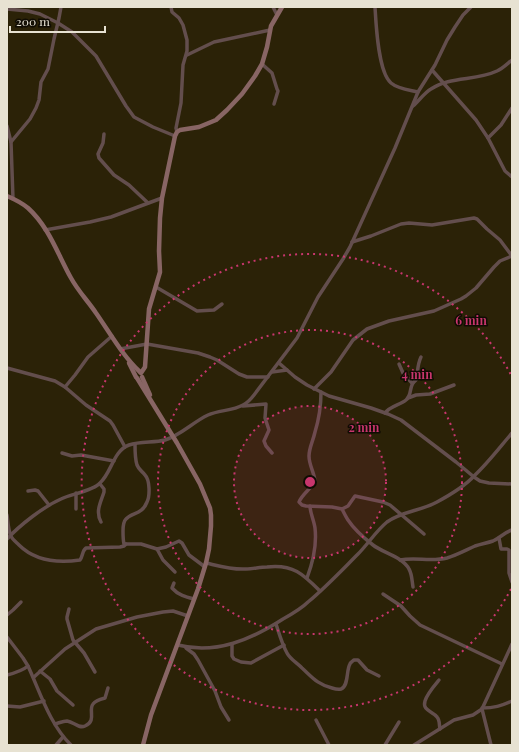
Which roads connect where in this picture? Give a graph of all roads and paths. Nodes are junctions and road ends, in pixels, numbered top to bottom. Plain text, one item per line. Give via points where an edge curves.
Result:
1 (61, 7) edge
2 (171, 7) edge
3 (273, 7) edge
4 (282, 7) edge
5 (375, 7) edge
6 (471, 7) edge
7 (7, 9) edge
8 (277, 15) junction
9 (58, 23) junction
10 (270, 30) junction
11 (187, 55) junction
12 (512, 60) edge
13 (262, 64) junction
14 (432, 70) junction
15 (443, 83) junction
16 (418, 92) junction
17 (274, 104) dead end
18 (512, 108) edge
19 (411, 109) junction
20 (7, 126) edge
21 (104, 134) dead end
22 (176, 134) junction
23 (488, 138) junction
24 (11, 142) junction
25 (512, 177) edge
26 (7, 196) edge
27 (162, 198) junction
28 (13, 199) junction
29 (148, 204) junction
30 (45, 230) junction
31 (352, 242) junction
32 (512, 256) edge
33 (156, 287) junction
34 (222, 304) dead end
35 (112, 336) junction
36 (147, 344) junction
37 (122, 351) junction
38 (421, 357) dead end
39 (279, 363) junction
40 (399, 364) dead end
41 (7, 368) edge
42 (288, 370) junction
43 (272, 372) junction
44 (141, 375) junction
45 (136, 377) junction
46 (268, 377) junction
47 (412, 383) junction
48 (454, 385) dead end
49 (65, 387) junction
50 (314, 389) junction
51 (321, 392) junction
52 (408, 398) junction
53 (242, 406) junction
54 (155, 408) junction
55 (385, 413) junction
56 (512, 433) edge
57 (173, 437) junction
58 (135, 444) junction
59 (125, 447) junction
60 (62, 453) dead end
61 (272, 453) dead end
62 (114, 461) junction
63 (474, 477) junction
64 (100, 484) junction
65 (512, 484) edge
66 (28, 491) dead end
67 (76, 493) junction
68 (49, 505) junction
69 (310, 506) junction
70 (76, 509) dead end
71 (342, 509) junction
72 (401, 514) junction
73 (7, 515) edge
74 (101, 522) dead end
75 (512, 530) edge
76 (424, 534) dead end
77 (10, 535) junction
78 (498, 538) junction
79 (7, 539) edge
80 (369, 542) junction
81 (126, 544) junction
82 (157, 549) junction
83 (400, 560) junction
84 (206, 565) junction
85 (175, 572) dead end
86 (307, 578) junction
87 (512, 582) edge
88 (174, 583) dead end
89 (413, 587) dead end
90 (320, 591) junction
91 (383, 594) dead end
92 (194, 600) junction
93 (20, 602) dead end
94 (69, 609) dead end
95 (7, 615) edge
96 (188, 616) junction
97 (276, 624) junction
98 (7, 637) edge
99 (75, 642) junction
100 (232, 644) junction
101 (512, 644) edge
102 (178, 645) junction
103 (284, 645) junction
104 (185, 647) junction
105 (502, 664) junction
106 (28, 666) junction
107 (40, 671) junction
108 (95, 672) dead end
109 (7, 675) edge
110 (379, 676) dead end
111 (34, 678) junction
112 (438, 680) dead end
113 (108, 688) dead end
114 (44, 701) junction
115 (512, 701) edge
116 (73, 705) dead end
117 (7, 706) edge
118 (482, 709) junction
119 (230, 720) dead end
120 (316, 720) dead end
121 (399, 722) dead end
122 (55, 724) junction
123 (440, 729) junction
124 (63, 737) junction
125 (56, 745) edge
126 (71, 745) edge
127 (143, 745) edge
128 (329, 745) edge
129 (385, 745) edge
130 (414, 745) edge
131 (491, 745) edge

1 - 9 street
2 - 11 street via 183,25
3 - 8 street
4 - 8 main road
5 - 16 street via 376,32 386,75 391,83
6 - 14 street via 455,27
7 - 9 street via 34,12
8 - 10 main road
9 - 22 street via 72,32 96,56 134,116 153,127
9 - 24 street via 36,108
10 - 11 street via 214,42
10 - 13 main road
11 - 22 street via 183,64
12 - 15 street via 488,75
13 - 17 street via 272,72 278,91
13 - 22 main road via 242,94 216,120
14 - 15 street
14 - 16 street
15 - 19 street via 431,88
15 - 23 street via 476,120
16 - 19 street
18 - 23 street via 501,125
19 - 31 street
20 - 24 street
21 - 29 street via 99,158 114,175 129,185
22 - 27 main road
23 - 25 street via 505,171
24 - 28 street
26 - 28 main road
27 - 29 street
27 - 33 main road via 160,272
28 - 30 main road via 28,208
29 - 30 street via 111,217
30 - 35 main road via 71,279
31 - 32 street via 401,224 432,225 474,218 500,240
31 - 39 street via 318,297 297,338
32 - 50 street via 500,261 476,288 460,300 434,311 389,321 367,329 353,340 331,372
33 - 34 street via 197,311 214,310
33 - 36 main road via 150,309
35 - 37 main road
35 - 49 street via 88,357
36 - 37 street
36 - 44 main road via 145,367
36 - 46 street via 198,353 247,377
37 - 44 main road
37 - 45 main road
38 - 47 street via 416,380
39 - 42 street
39 - 43 street
40 - 47 street
41 - 49 street via 55,381
42 - 43 street
42 - 50 street via 295,378
43 - 46 street
44 - 45 main road via 139,379
44 - 54 main road
45 - 54 main road
46 - 53 street
47 - 52 street
48 - 52 street via 430,394
49 - 59 street via 86,406 113,424
50 - 51 street
51 - 55 street
51 - 69 street via 319,416 309,457 315,481 299,502
52 - 55 street
53 - 57 street via 209,415
53 - 61 street via 266,404 265,418 269,430 264,441
54 - 57 main road
55 - 63 street via 407,424
56 - 63 street
57 - 58 street
57 - 84 main road via 200,484 210,508 211,526
58 - 59 street
58 - 81 street via 137,465 148,480 148,497 144,507 124,521
59 - 62 street
60 - 62 street
62 - 64 street
63 - 65 street via 488,483
63 - 72 street via 436,503
64 - 67 street
64 - 74 street via 104,489 98,509
66 - 68 street via 38,491
67 - 68 street
67 - 70 street
68 - 77 street
69 - 71 street
69 - 86 street via 316,541 312,566
71 - 72 street via 357,496 390,505
71 - 80 street via 347,519
72 - 76 street
72 - 80 street via 386,523
73 - 77 street
75 - 78 street
77 - 79 street
77 - 81 street via 21,548 51,561 80,560 82,551 86,548 120,547
78 - 83 street via 446,558
78 - 87 street via 501,549 509,550 509,573
80 - 83 street
80 - 90 street
81 - 82 street via 141,544
82 - 84 street via 180,540 189,555
82 - 85 street via 163,560
83 - 89 street via 409,568
84 - 86 street via 239,569 269,566 290,568
84 - 92 main road
86 - 90 street
88 - 92 street via 174,590
90 - 97 street
91 - 105 street via 401,606 420,624
92 - 96 main road
93 - 95 street
94 - 99 street via 67,616
96 - 99 street via 173,612 137,616 96,629
96 - 102 main road
97 - 100 street via 255,636
97 - 103 street
98 - 106 street
99 - 107 street
99 - 108 street
100 - 103 street via 234,659 251,663
100 - 104 street via 205,648
101 - 105 street
102 - 104 street
102 - 127 main road
103 - 110 street via 290,657 324,686 341,689 350,664 354,660 358,660 366,670
104 - 119 street via 198,660 215,691 220,707
105 - 118 street
106 - 109 street via 24,670
106 - 111 street
107 - 111 street
107 - 116 street via 50,679 57,692
111 - 114 street
112 - 123 street via 424,706 436,716
113 - 122 street via 104,698 93,704 92,718 87,726 81,727 67,721
114 - 117 street via 20,707
114 - 122 street
115 - 118 street via 494,708
118 - 123 street via 473,715 454,720
118 - 131 street
120 - 128 street
121 - 129 street
122 - 124 street
123 - 130 street
124 - 125 street
124 - 126 street

